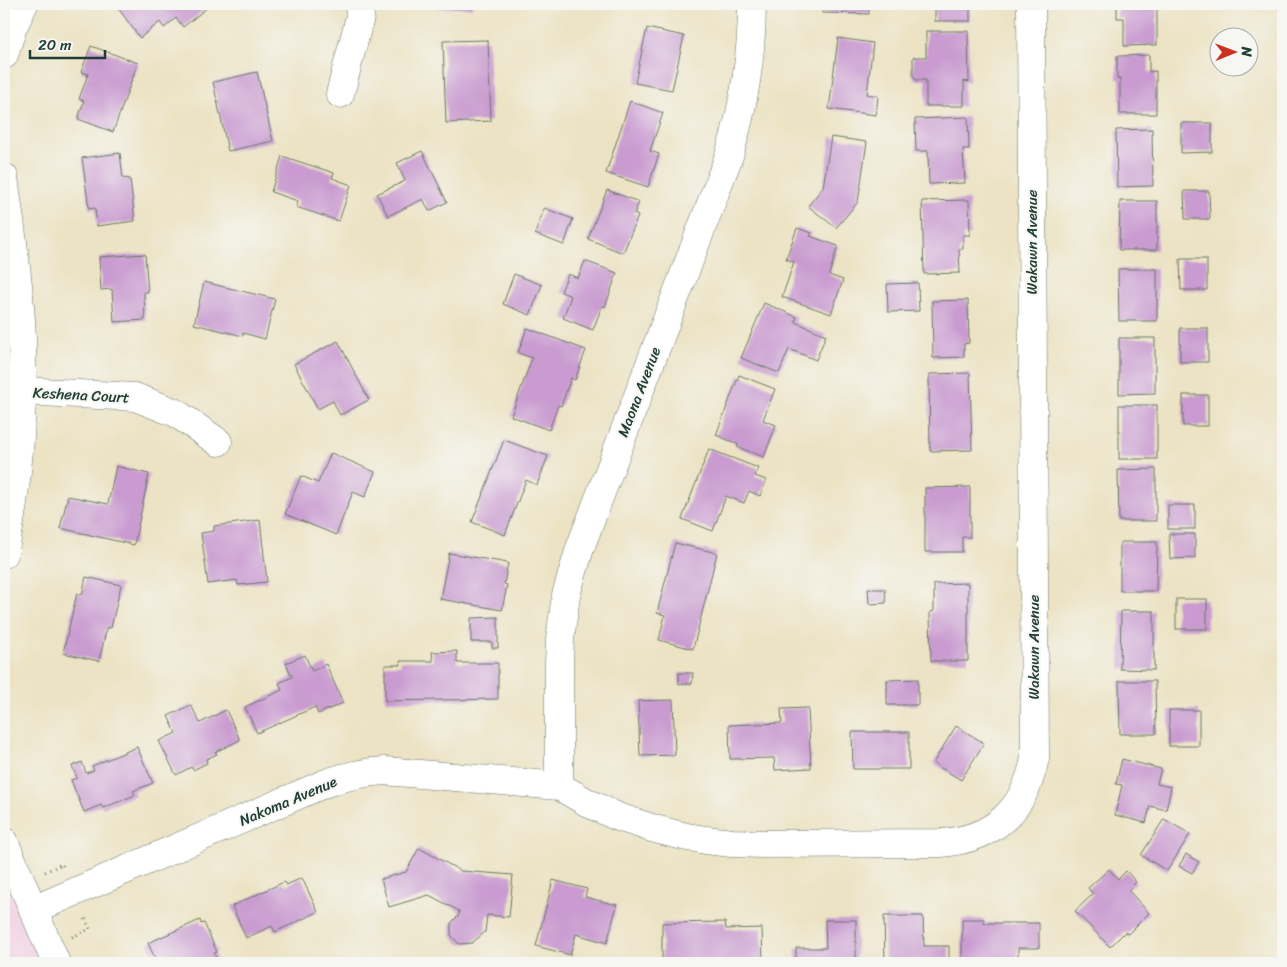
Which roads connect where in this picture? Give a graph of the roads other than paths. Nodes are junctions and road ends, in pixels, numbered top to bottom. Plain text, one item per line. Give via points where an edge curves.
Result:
1 (24, 4) edge
2 (359, 4) edge
3 (752, 4) edge
4 (1031, 4) edge
5 (4, 55) edge
6 (340, 94) dead end
7 (4, 176) edge
8 (22, 391) junction
9 (218, 442) dead end
10 (4, 554) edge
11 (559, 786) junction
12 (4, 841) edge
13 (33, 910) junction
14 (56, 963) edge

1 - 5 street
2 - 6 street via 360,17
3 - 11 street, Maona Avenue via 747,78 729,156 580,548 566,596 559,664
4 - 11 street, Wakawn Avenue via 1035,749 1032,771 1019,801 1002,821 967,840 746,844 706,840 655,829 588,803
7 - 8 street via 22,338
8 - 9 street, Keshena Court via 135,397 176,412
8 - 10 street via 18,471
11 - 13 street, Nakoma Avenue via 385,771 354,775 326,784
12 - 13 street
13 - 14 street

